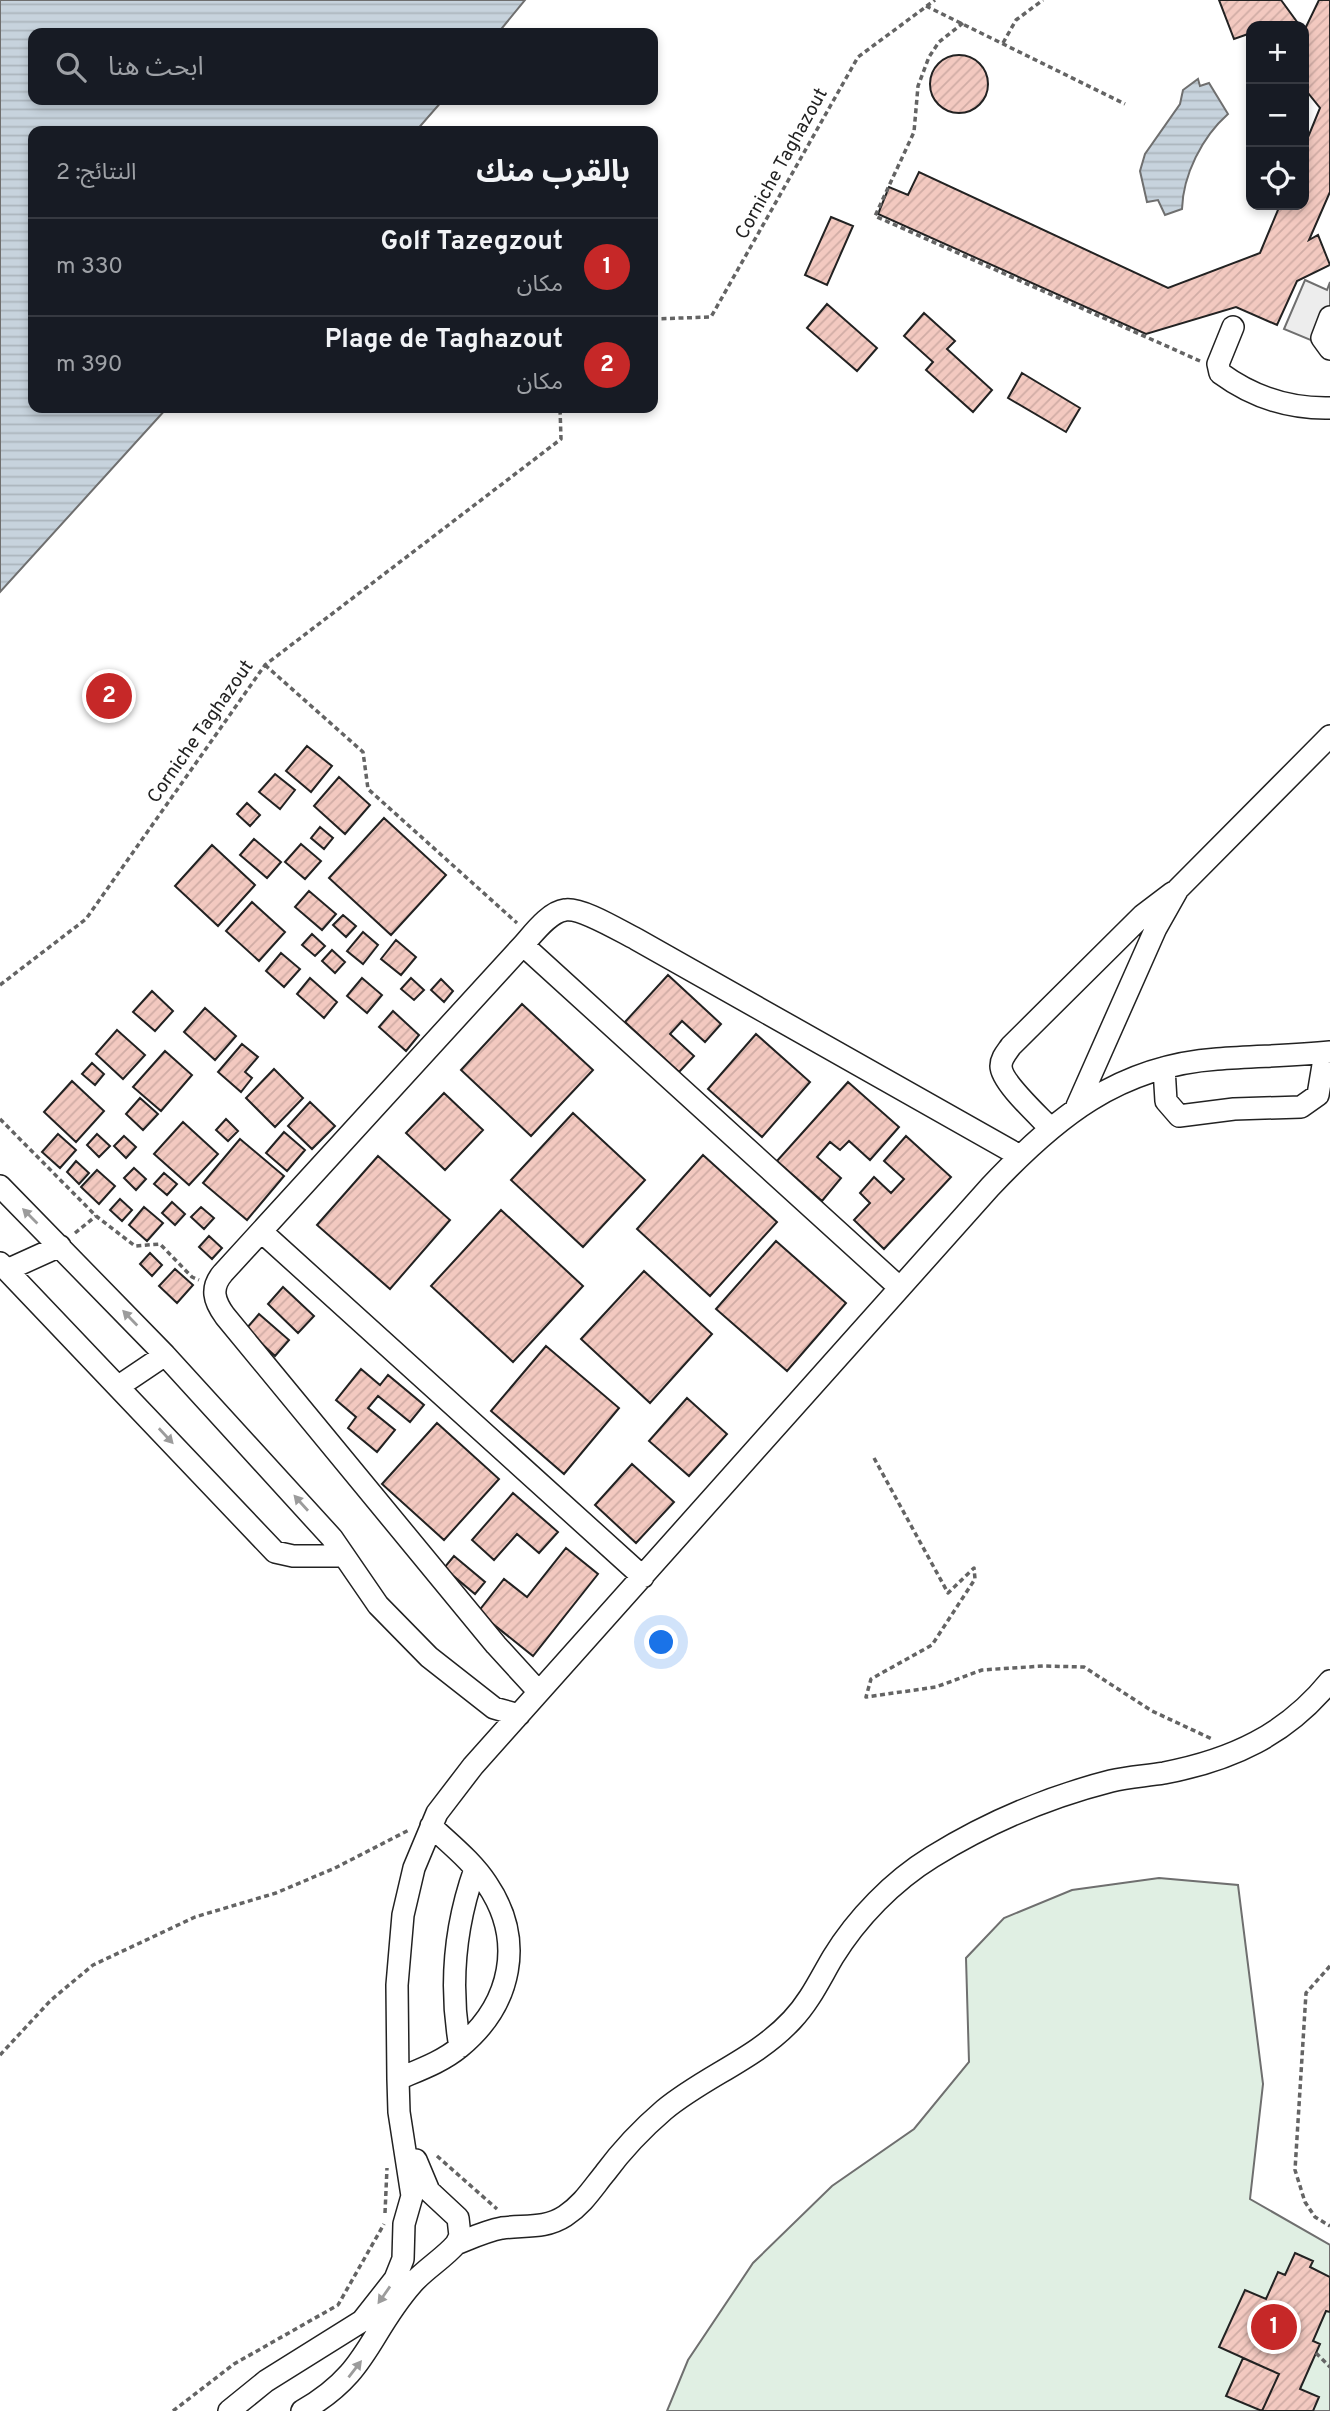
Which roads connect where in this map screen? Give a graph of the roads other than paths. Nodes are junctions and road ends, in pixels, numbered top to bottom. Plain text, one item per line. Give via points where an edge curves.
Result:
1 (1330, 317) edge
2 (1233, 327) dead end
3 (1330, 349) edge
4 (1330, 408) edge
5 (1330, 736) edge
6 (1178, 889) junction
7 (527, 941) junction
8 (1327, 1053) edge
9 (1164, 1068) junction
10 (1077, 1106) junction
11 (1050, 1128) junction
12 (1020, 1156) junction
13 (0, 1186) edge
14 (263, 1233) junction
15 (60, 1245) junction
16 (3, 1267) edge
17 (901, 1288) junction
18 (165, 1355) junction
19 (119, 1386) junction
20 (344, 1556) junction
21 (643, 1577) junction
22 (1330, 1681) edge
23 (539, 1692) junction
24 (519, 1715) junction
25 (434, 1819) junction
26 (475, 1869) junction
27 (460, 2047) junction
28 (398, 2079) junction
29 (399, 2112) junction
30 (437, 2201) junction
31 (458, 2218) junction
32 (503, 2220) junction
33 (407, 2222) junction
34 (449, 2250) junction
35 (229, 2411) edge
36 (302, 2411) edge

1 - 3 street via 1322,338
2 - 4 street via 1218,369 1240,386 1273,401
5 - 6 street
6 - 10 street
6 - 11 street via 1143,915 1001,1062 1006,1081
7 - 12 street via 553,915 566,909 577,911 636,939
7 - 14 street
7 - 17 street
8 - 9 street via 1215,1059
8 - 9 street via 1318,1095 1301,1107 1179,1116 1166,1101
9 - 10 street
10 - 11 street
11 - 12 street
12 - 17 street
15 -> 13 street
14 - 21 street
14 - 23 street via 214,1286 215,1298
15 - 16 street
18 -> 15 street
16 - 19 street
17 - 21 street
18 - 19 street
20 -> 18 street
19 -> 20 street via 275,1552
20 - 24 street via 378,1605 429,1657 494,1708
21 - 23 street
22 - 32 street via 1311,1704 1259,1744 1214,1762 1113,1781 1046,1801 930,1858 879,1898 835,1954 807,2004 762,2048 693,2087 663,2111 627,2147 585,2201 542,2226
23 - 24 street
24 - 25 street
25 - 26 street
25 - 28 street via 414,1868 403,1915 397,1985
26 - 27 street via 460,1918 453,1970
26 - 27 street via 501,1909 511,1954 506,1982 493,2010
27 - 28 street
28 - 29 street
29 - 30 street via 423,2180
29 - 33 street via 412,2184
30 - 31 street via 450,2206
30 - 33 street via 423,2203
31 - 32 street
31 - 34 street via 460,2236
32 - 34 street
33 - 34 street via 406,2241 418,2254 434,2258
33 -> 35 street via 403,2259 395,2279 362,2321 266,2381
36 -> 34 street via 352,2373 410,2285

